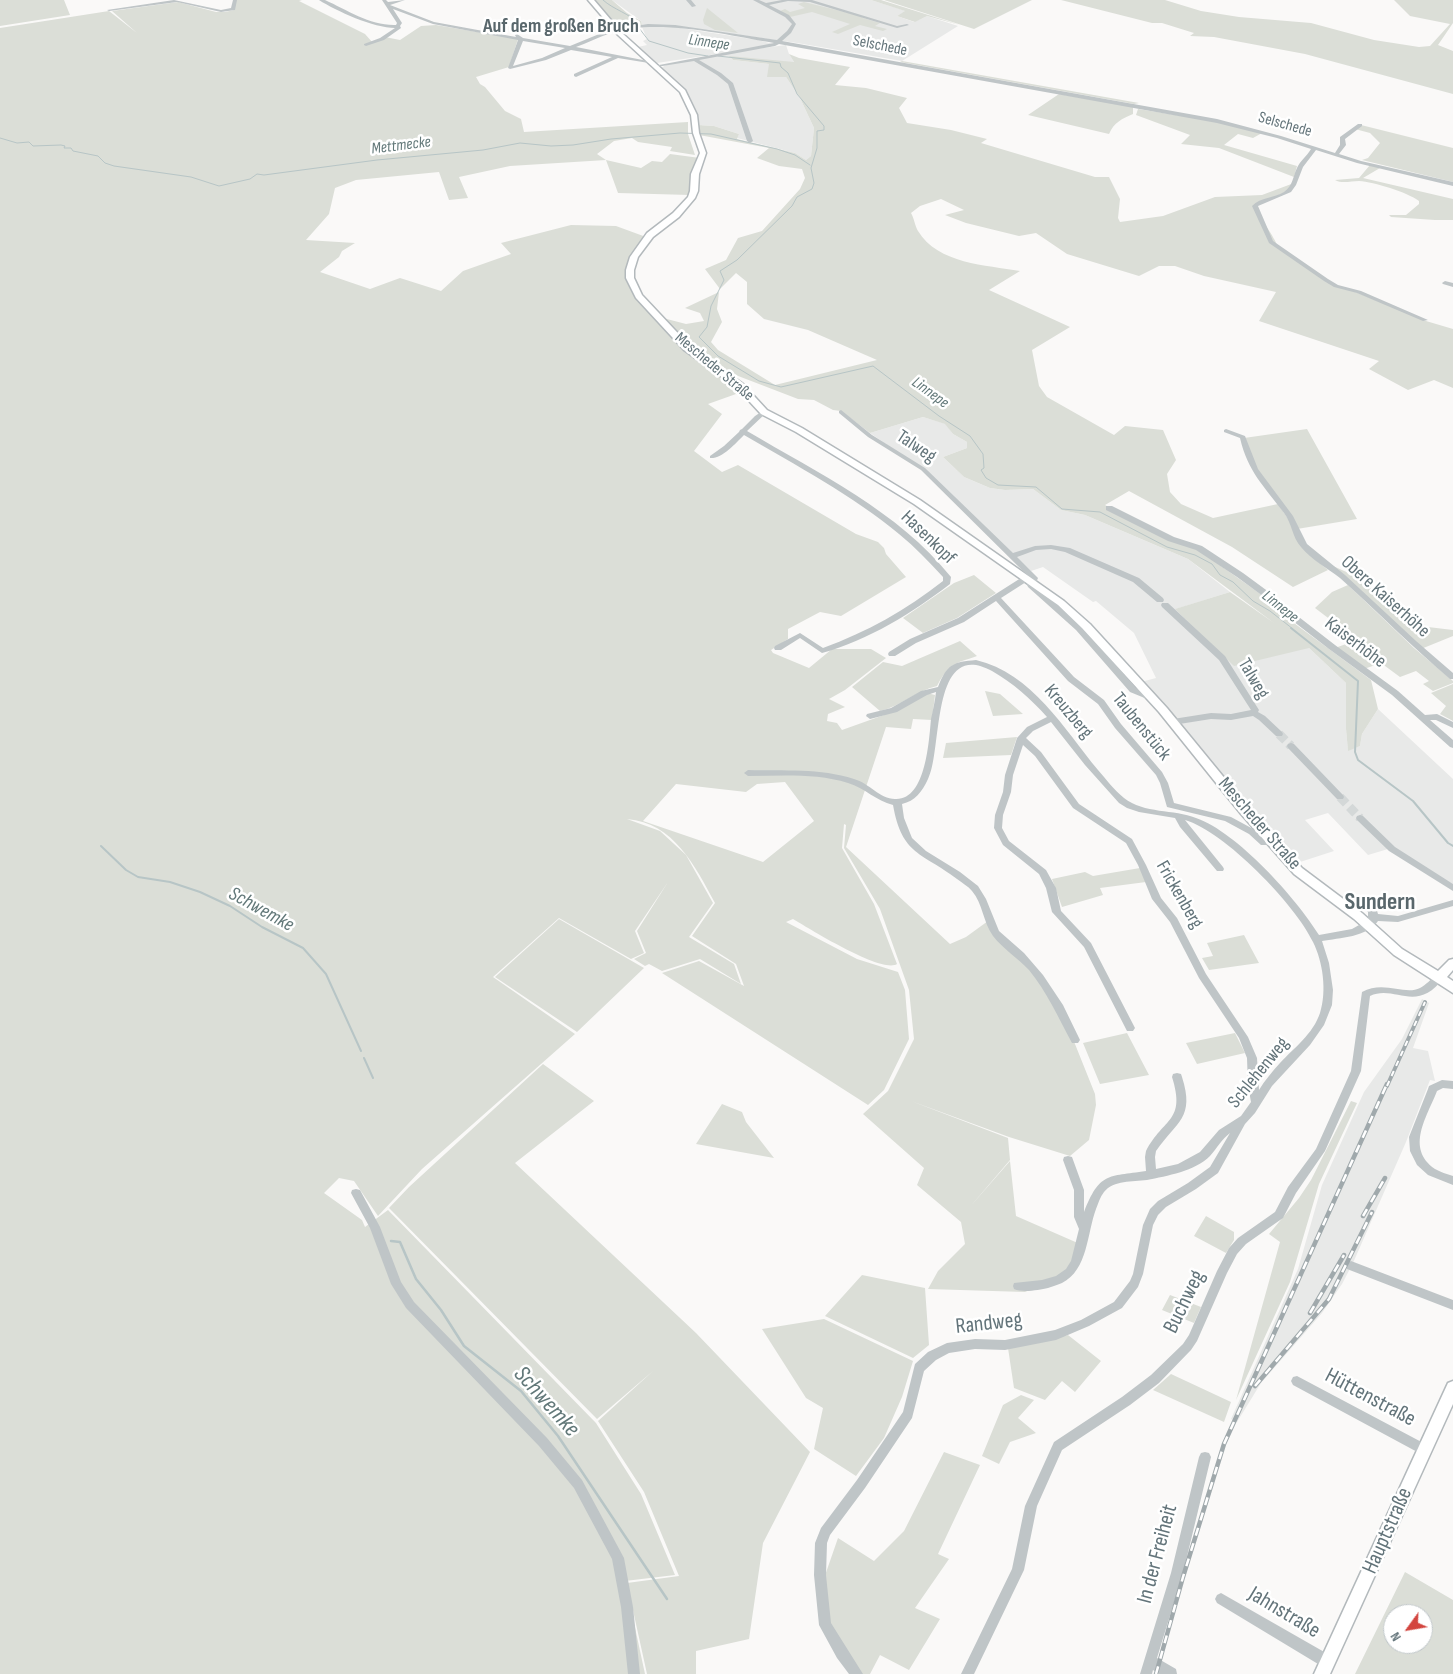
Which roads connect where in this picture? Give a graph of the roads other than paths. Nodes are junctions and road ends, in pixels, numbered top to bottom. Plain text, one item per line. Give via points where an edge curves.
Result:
1 (235, 0) edge
2 (321, 0) edge
3 (403, 0) edge
4 (591, 0) edge
5 (688, 0) edge
6 (755, 0) edge
7 (787, 0) edge
8 (387, 3) edge
9 (765, 5) junction
10 (694, 6) dead end
11 (109, 10) dead end
12 (907, 25) dead end
13 (397, 26) junction
14 (616, 30) junction
15 (516, 33) dead end
16 (521, 39) junction
17 (778, 42) junction
18 (366, 45) dead end
19 (570, 48) junction
20 (616, 57) junction
21 (694, 58) junction
22 (654, 64) junction
23 (576, 75) dead end
24 (1137, 106) junction
25 (1135, 115) dead end
26 (1360, 125) dead end
27 (750, 142) dead end
28 (1314, 148) junction
29 (1336, 155) junction
30 (1453, 184) edge
31 (1445, 283) dead end
32 (1453, 285) edge
33 (1425, 320) dead end
34 (764, 412) junction
35 (841, 412) dead end
36 (742, 431) junction
37 (1226, 431) dead end
38 (712, 457) dead end
39 (1109, 508) dead end
40 (1012, 556) junction
41 (1030, 581) junction
42 (996, 597) junction
43 (778, 648) dead end
44 (892, 654) dead end
45 (1453, 677) edge
46 (940, 689) junction
47 (1254, 713) junction
48 (870, 716) dead end
49 (1052, 718) junction
50 (1425, 718) junction
51 (1173, 722) junction
52 (1453, 725) edge
53 (1279, 734) tunnel mouth
54 (1021, 738) junction
55 (1453, 745) edge
56 (1291, 746) tunnel mouth
57 (748, 773) dead end
58 (1340, 797) tunnel mouth
59 (897, 802) junction
60 (1178, 815) junction
61 (1360, 818) tunnel mouth
62 (1272, 843) junction
63 (1220, 869) dead end
64 (1453, 888) edge
65 (1453, 903) edge
66 (1372, 921) junction
67 (1316, 939) junction
68 (1453, 963) edge
69 (1439, 976) junction
70 (1453, 988) edge
71 (1130, 1028) dead end
72 (1075, 1040) dead end
73 (1177, 1077) dead end
74 (1453, 1084) edge
75 (1256, 1102) junction
76 (1240, 1124) junction
77 (1068, 1160) dead end
78 (1151, 1174) junction
79 (1453, 1181) edge
80 (356, 1193) dead end
81 (1084, 1228) junction
82 (1350, 1266) dead end
83 (1018, 1286) dead end
84 (1453, 1305) edge
85 (1297, 1381) dead end
86 (1453, 1388) edge
87 (1425, 1450) junction
88 (1205, 1458) dead end
89 (1221, 1599) dead end
90 (1150, 1661) junction
91 (1325, 1668) edge
92 (634, 1674) edge
93 (857, 1674) edge
94 (968, 1674) edge
95 (1146, 1674) edge
96 (1171, 1674) edge

1 - 11 street via 233,9 226,12 179,1
2 - 13 street via 337,4 380,26
3 - 8 street
4 - 14 main road, Mescheder Straße
5 - 10 street
6 - 9 street
7 - 9 street
7 - 12 street via 819,3 897,28
8 - 13 street via 400,23
8 - 16 street via 433,23
9 - 17 street via 787,16 794,24
13 - 18 street via 382,39
14 - 17 street, Selschede via 666,26
14 - 19 street, Selschede
14 - 22 main road, Mescheder Straße
15 - 16 street
16 - 19 street
16 - 19 street, Selschede via 510,68
17 - 21 street via 767,48
17 - 24 street, Selschede
19 - 20 street
20 - 22 street
20 - 23 street
21 - 22 street
21 - 27 street via 730,83
22 - 34 main road, Mescheder Straße via 685,94 694,115 703,155 695,174 692,196 640,246 630,270 631,281 639,296 680,341 740,386
24 - 25 street
24 - 28 street, Selschede via 1234,125
26 - 29 street via 1342,138 1343,145
28 - 29 street, Selschede
28 - 33 street via 1300,168 1292,188 1255,206 1271,242 1336,286 1359,292
29 - 30 street, Selschede
31 - 32 street
34 - 36 street
34 - 41 main road, Mescheder Straße via 918,503
35 - 40 street, Talweg via 870,436 923,469
36 - 38 street via 730,446
36 - 43 street, Hasenkopf via 879,515 947,577 947,582 907,612 861,638 822,651 800,635
37 - 45 street, Obere Kaiserhöhe via 1242,438 1261,482 1287,512 1302,544 1319,561 1347,580
39 - 50 street, Kaiserhöhe via 1171,539 1199,548 1240,575
40 - 41 street, Talweg via 1034,578
40 - 47 street, Talweg via 1035,548 1067,550 1136,580 1222,658 1256,710
41 - 42 street
41 - 51 main road, Mescheder Straße via 1074,614
42 - 44 street via 961,620 913,640
42 - 62 street, Taubenstück via 1071,679 1101,702 1158,774 1170,805 1228,819 1264,843
46 - 48 street via 927,692 892,711
46 - 49 street, Kreuzberg via 952,669 966,662 978,662 1030,693
46 - 59 street, Kreuzberg via 930,766 916,793
47 - 51 street, Talweg
47 - 53 street
49 - 54 street via 1030,728
49 - 60 street, Kreuzberg via 1122,801 1135,807
50 - 52 street, Kaiserhöhe via 1437,717
50 - 55 street, Kaiserhöhe
51 - 62 main road, Mescheder Straße
54 - 71 street via 999,815 999,832 1009,846 1043,872 1057,912 1088,945
54 - 75 street, Frickenberg via 1038,754 1078,808 1129,841 1157,899 1174,920 1202,976 1242,1037 1252,1058
56 - 58 street
57 - 59 street via 824,774 857,782 887,801
59 - 72 street via 906,839 976,889 994,930 1039,978 1062,1012
60 - 63 street
60 - 67 street, Kreuzberg via 1205,825 1250,861 1286,896
61 - 64 street via 1392,849
62 - 66 main road, Mescheder Straße via 1298,871 1345,906
65 - 66 street via 1398,919
66 - 67 street via 1355,930
66 - 69 main road, Mescheder Straße via 1398,952
67 - 75 street, Schlehenweg via 1323,956 1327,989 1323,1016 1309,1040 1274,1076
68 - 69 main road
69 - 70 main road, Mescheder Straße
69 - 94 street, Buchweg via 1418,993 1376,990 1365,994 1356,1071 1328,1138 1288,1196 1284,1208 1276,1218 1235,1248 1193,1338 1175,1360 1126,1401 1058,1446 1031,1506 1018,1570
73 - 78 street via 1183,1095 1182,1109 1150,1154
74 - 79 street via 1442,1084 1434,1089 1414,1137 1416,1155 1426,1167
75 - 76 street, Schlehenweg
76 - 78 street, Schlehenweg via 1224,1132 1195,1161
76 - 93 street, Randweg via 1214,1170 1154,1212 1148,1225 1138,1274 1118,1304 1056,1335 1005,1345 975,1344 948,1348 918,1368 908,1414 825,1532 821,1543 820,1575 825,1625
77 - 81 street, Schlehenweg via 1079,1190 1079,1217
78 - 81 street, Schlehenweg via 1112,1180 1104,1185
80 - 92 street via 375,1227 396,1284 410,1304 543,1442 578,1484 618,1558
81 - 83 street, Schlehenweg via 1078,1257 1065,1276 1044,1285
82 - 84 street
85 - 87 street, Hüttenstraße
86 - 87 main road, Hauptstraße
87 - 91 main road, Hauptstraße
88 - 90 street, In der Freiheit via 1177,1573
89 - 91 street, Jahnstraße
90 - 95 street, In der Freiheit
90 - 96 street

